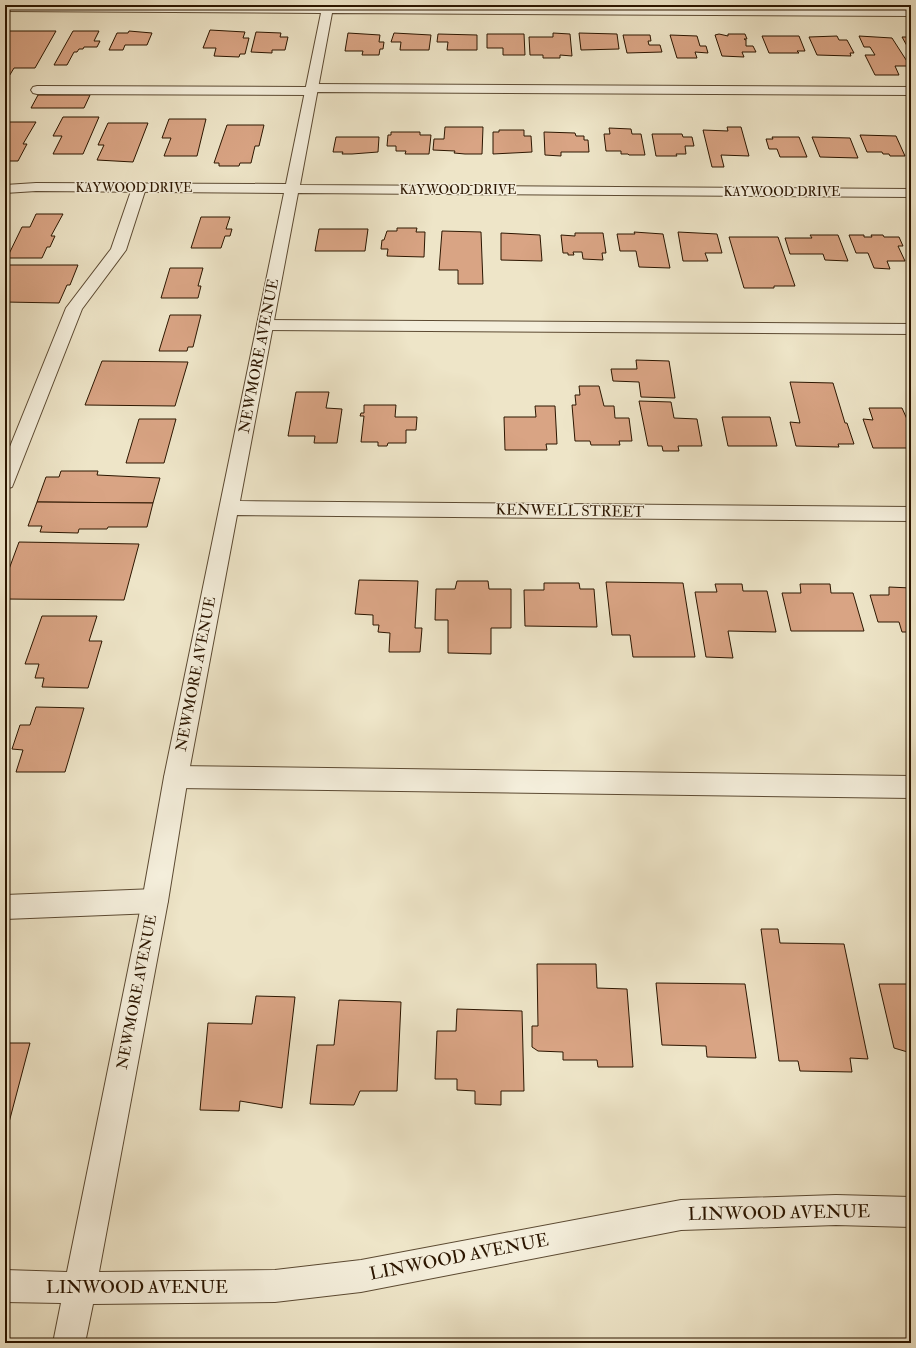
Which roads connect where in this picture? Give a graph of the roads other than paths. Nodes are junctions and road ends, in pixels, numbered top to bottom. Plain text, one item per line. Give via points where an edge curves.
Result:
1 (47, 6) edge
2 (327, 7) edge
3 (5, 8) edge
4 (911, 13) edge
5 (37, 90) dead end
6 (312, 90) junction
7 (911, 91) edge
8 (139, 188) junction
9 (5, 189) edge
10 (293, 189) junction
11 (911, 193) edge
12 (265, 325) junction
13 (911, 329) edge
14 (5, 482) edge
15 (229, 508) junction
16 (911, 514) edge
17 (176, 778) junction
18 (911, 787) edge
19 (155, 902) junction
20 (5, 907) edge
21 (911, 1212) edge
22 (5, 1286) edge
23 (80, 1288) junction
24 (69, 1343) edge

1 - 2 street
1 - 3 street
2 - 4 street
2 - 6 street, NEWMORE AVENUE
5 - 6 street
6 - 7 street
6 - 10 street, NEWMORE AVENUE
8 - 9 street, KAYWOOD DRIVE
8 - 10 street, KAYWOOD DRIVE
8 - 14 street via 118,250 74,308
10 - 11 street, KAYWOOD DRIVE
10 - 12 street, NEWMORE AVENUE
12 - 13 street
12 - 15 street, NEWMORE AVENUE
15 - 16 street, KENWELL STREET
15 - 17 street, NEWMORE AVENUE
17 - 18 street
17 - 19 street, NEWMORE AVENUE
19 - 20 street
19 - 23 street, NEWMORE AVENUE
21 - 23 street, LINWOOD AVENUE via 836,1210 681,1214 361,1276 274,1286
22 - 23 street, LINWOOD AVENUE
23 - 24 street, NEWMORE AVENUE

